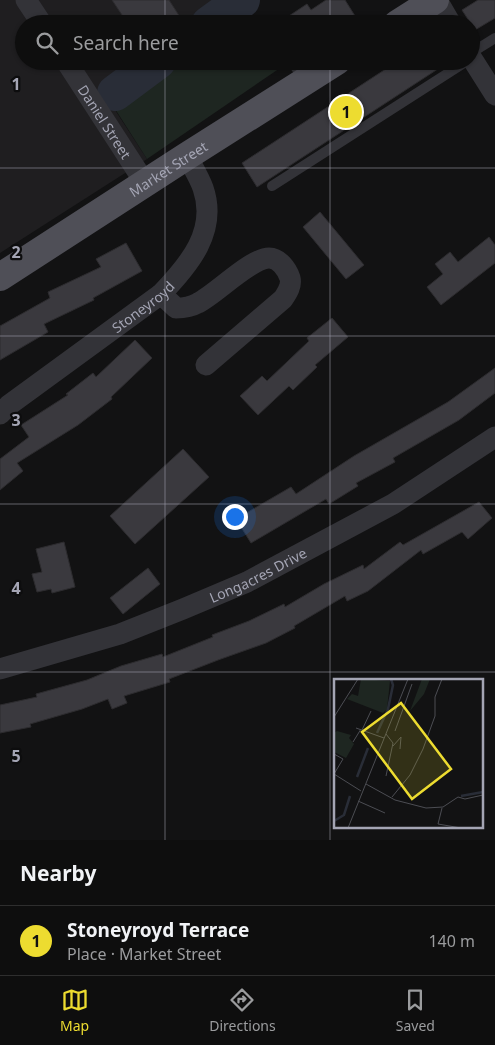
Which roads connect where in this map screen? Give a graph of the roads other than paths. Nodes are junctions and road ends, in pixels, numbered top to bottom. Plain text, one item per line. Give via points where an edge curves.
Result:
1 (26, 0) edge
2 (436, 0) edge
3 (36, 15) edge
4 (412, 15) edge
5 (445, 15) edge
6 (495, 38) edge
7 (480, 50) edge
8 (72, 70) edge
9 (452, 70) edge
10 (479, 70) edge
11 (298, 71) edge
12 (495, 95) edge
13 (187, 156) junction
14 (145, 183) junction
15 (272, 186) dead end
16 (0, 277) edge
17 (161, 294) junction
18 (206, 365) dead end
19 (0, 414) edge
20 (495, 437) edge
21 (0, 669) edge

1 - 3 street
2 - 4 main road
2 - 5 street
6 - 7 lane
8 - 14 street, Daniel Street
9 - 15 lane
10 - 12 street
11 - 13 main road, Market Street
13 - 14 main road, Market Street
13 - 17 street, Stoneyroyd via 203,188 207,219 204,236 180,275
14 - 16 main road, Market Street
17 - 18 street via 176,308 187,308 199,303 252,264 269,258 283,265 289,274 291,282 283,299
17 - 19 street, Stoneyroyd
20 - 21 street, Longacres Drive via 394,504 247,582 120,634

